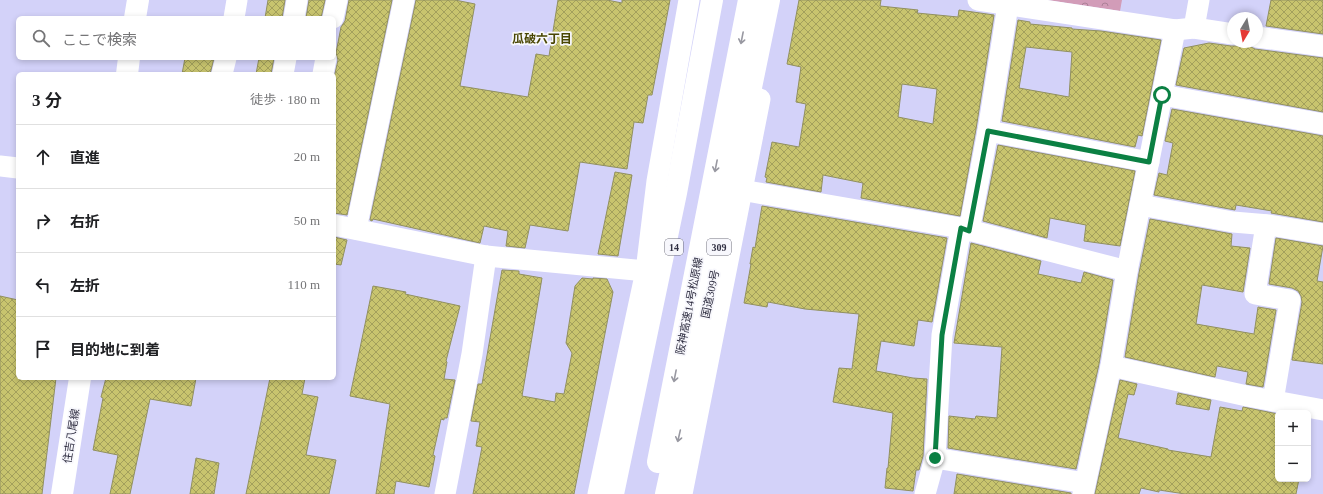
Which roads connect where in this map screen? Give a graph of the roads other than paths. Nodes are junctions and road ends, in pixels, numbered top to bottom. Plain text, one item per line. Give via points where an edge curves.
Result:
1 (138, 0) edge
2 (237, 0) edge
3 (297, 0) edge
4 (337, 0) edge
5 (404, 0) edge
6 (689, 0) edge
7 (712, 0) edge
8 (721, 0) edge
9 (749, 0) edge
10 (769, 0) edge
11 (780, 0) edge
12 (978, 0) edge
13 (1199, 0) edge
14 (1008, 5) junction
15 (135, 16) edge
16 (234, 16) edge
17 (294, 16) edge
18 (333, 16) edge
19 (1184, 29) junction
20 (1227, 33) edge
21 (1263, 38) edge
22 (1323, 46) edge
23 (129, 60) edge
24 (226, 60) edge
25 (286, 60) edge
26 (326, 60) edge
27 (127, 72) edge
28 (222, 72) edge
29 (283, 72) edge
30 (323, 72) edge
31 (1162, 95) junction
32 (1323, 124) edge
33 (988, 131) junction
34 (1149, 162) junction
35 (0, 166) edge
36 (16, 168) edge
37 (741, 190) junction
38 (1140, 205) junction
39 (336, 225) edge
40 (1266, 225) junction
41 (356, 229) junction
42 (965, 230) junction
43 (1323, 234) edge
44 (486, 256) junction
45 (646, 271) junction
46 (1127, 271) junction
47 (1111, 366) junction
48 (80, 380) edge
49 (1273, 401) junction
50 (1323, 410) edge
51 (935, 458) junction
52 (1084, 489) edge
53 (62, 494) edge
54 (445, 494) edge
55 (598, 494) edge
56 (613, 494) edge
57 (625, 494) edge
58 (651, 494) edge
59 (666, 494) edge
60 (682, 494) edge
61 (925, 494) edge

1 - 15 main road
2 - 16 street
3 - 17 street
4 - 18 street
5 - 41 street
6 - 45 street via 657,181
7 - 56 main road via 676,193
8 - 57 main road, 14
9 -> 58 main road, 阪神高速14号松原線 / 14
10 -> 59 main road, 国道309号 / 309 via 714,275
11 - 37 street
12 - 14 street
13 - 19 street
14 - 19 street
14 - 33 street
19 - 20 street
19 - 31 street
21 - 22 street
23 - 27 main road
24 - 28 street
25 - 29 street
26 - 30 street
31 - 32 street
31 - 34 street
33 - 34 street
33 - 42 street
34 - 38 street
35 - 36 street
37 - 42 street
37 - 60 street
38 - 40 street via 1233,222
38 - 46 street
39 - 41 street
40 - 43 street
40 - 49 street via 1255,294 1290,300
41 - 44 street
42 - 46 street
42 - 51 street via 942,335
44 - 45 street
44 - 54 street via 472,354
45 - 55 street
46 - 47 street
47 - 49 street
47 - 52 street
48 - 53 main road, 住吉八尾線
49 - 50 street
51 - 52 street
51 - 61 street

